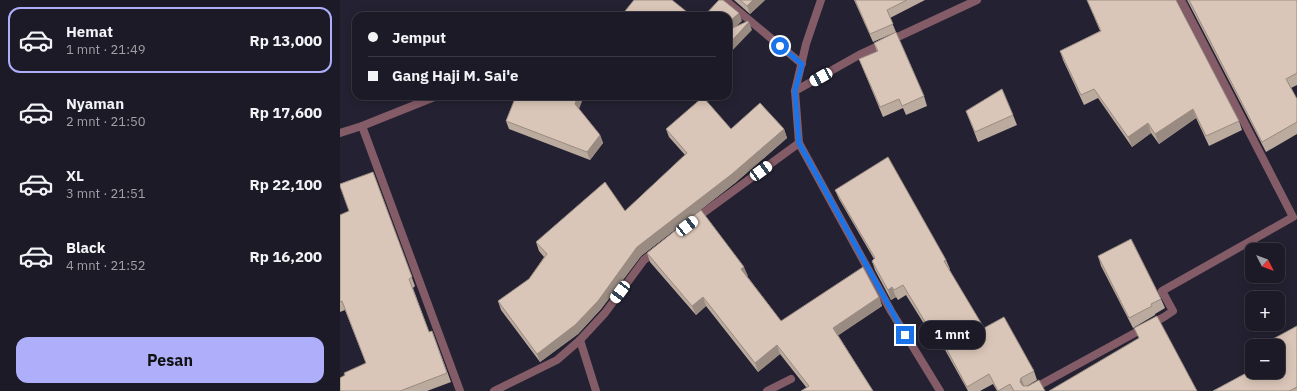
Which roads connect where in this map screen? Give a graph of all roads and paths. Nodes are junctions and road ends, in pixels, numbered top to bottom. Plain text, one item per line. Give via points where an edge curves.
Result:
1 (725, 0) edge
2 (822, 0) edge
3 (977, 0) edge
4 (1181, 0) edge
5 (802, 64) junction
6 (795, 91) junction
7 (428, 100) edge
8 (362, 126) junction
9 (340, 133) edge
10 (799, 143) junction
11 (686, 227) edge
12 (662, 246) edge
13 (580, 340) junction
14 (791, 380) dead end
15 (460, 391) edge
16 (494, 391) edge
17 (596, 391) edge
18 (767, 391) edge
19 (940, 391) edge
20 (1029, 391) edge

1 - 5 street
2 - 5 street via 806,44
3 - 6 street via 859,55
4 - 20 street via 1292,217 1162,291 1173,311 1164,317
5 - 6 street
6 - 10 street
7 - 8 street
8 - 9 street
8 - 15 street
10 - 11 street
10 - 19 street via 891,311
12 - 13 street via 644,260 605,313
13 - 16 street via 557,360
13 - 17 street
14 - 18 street

